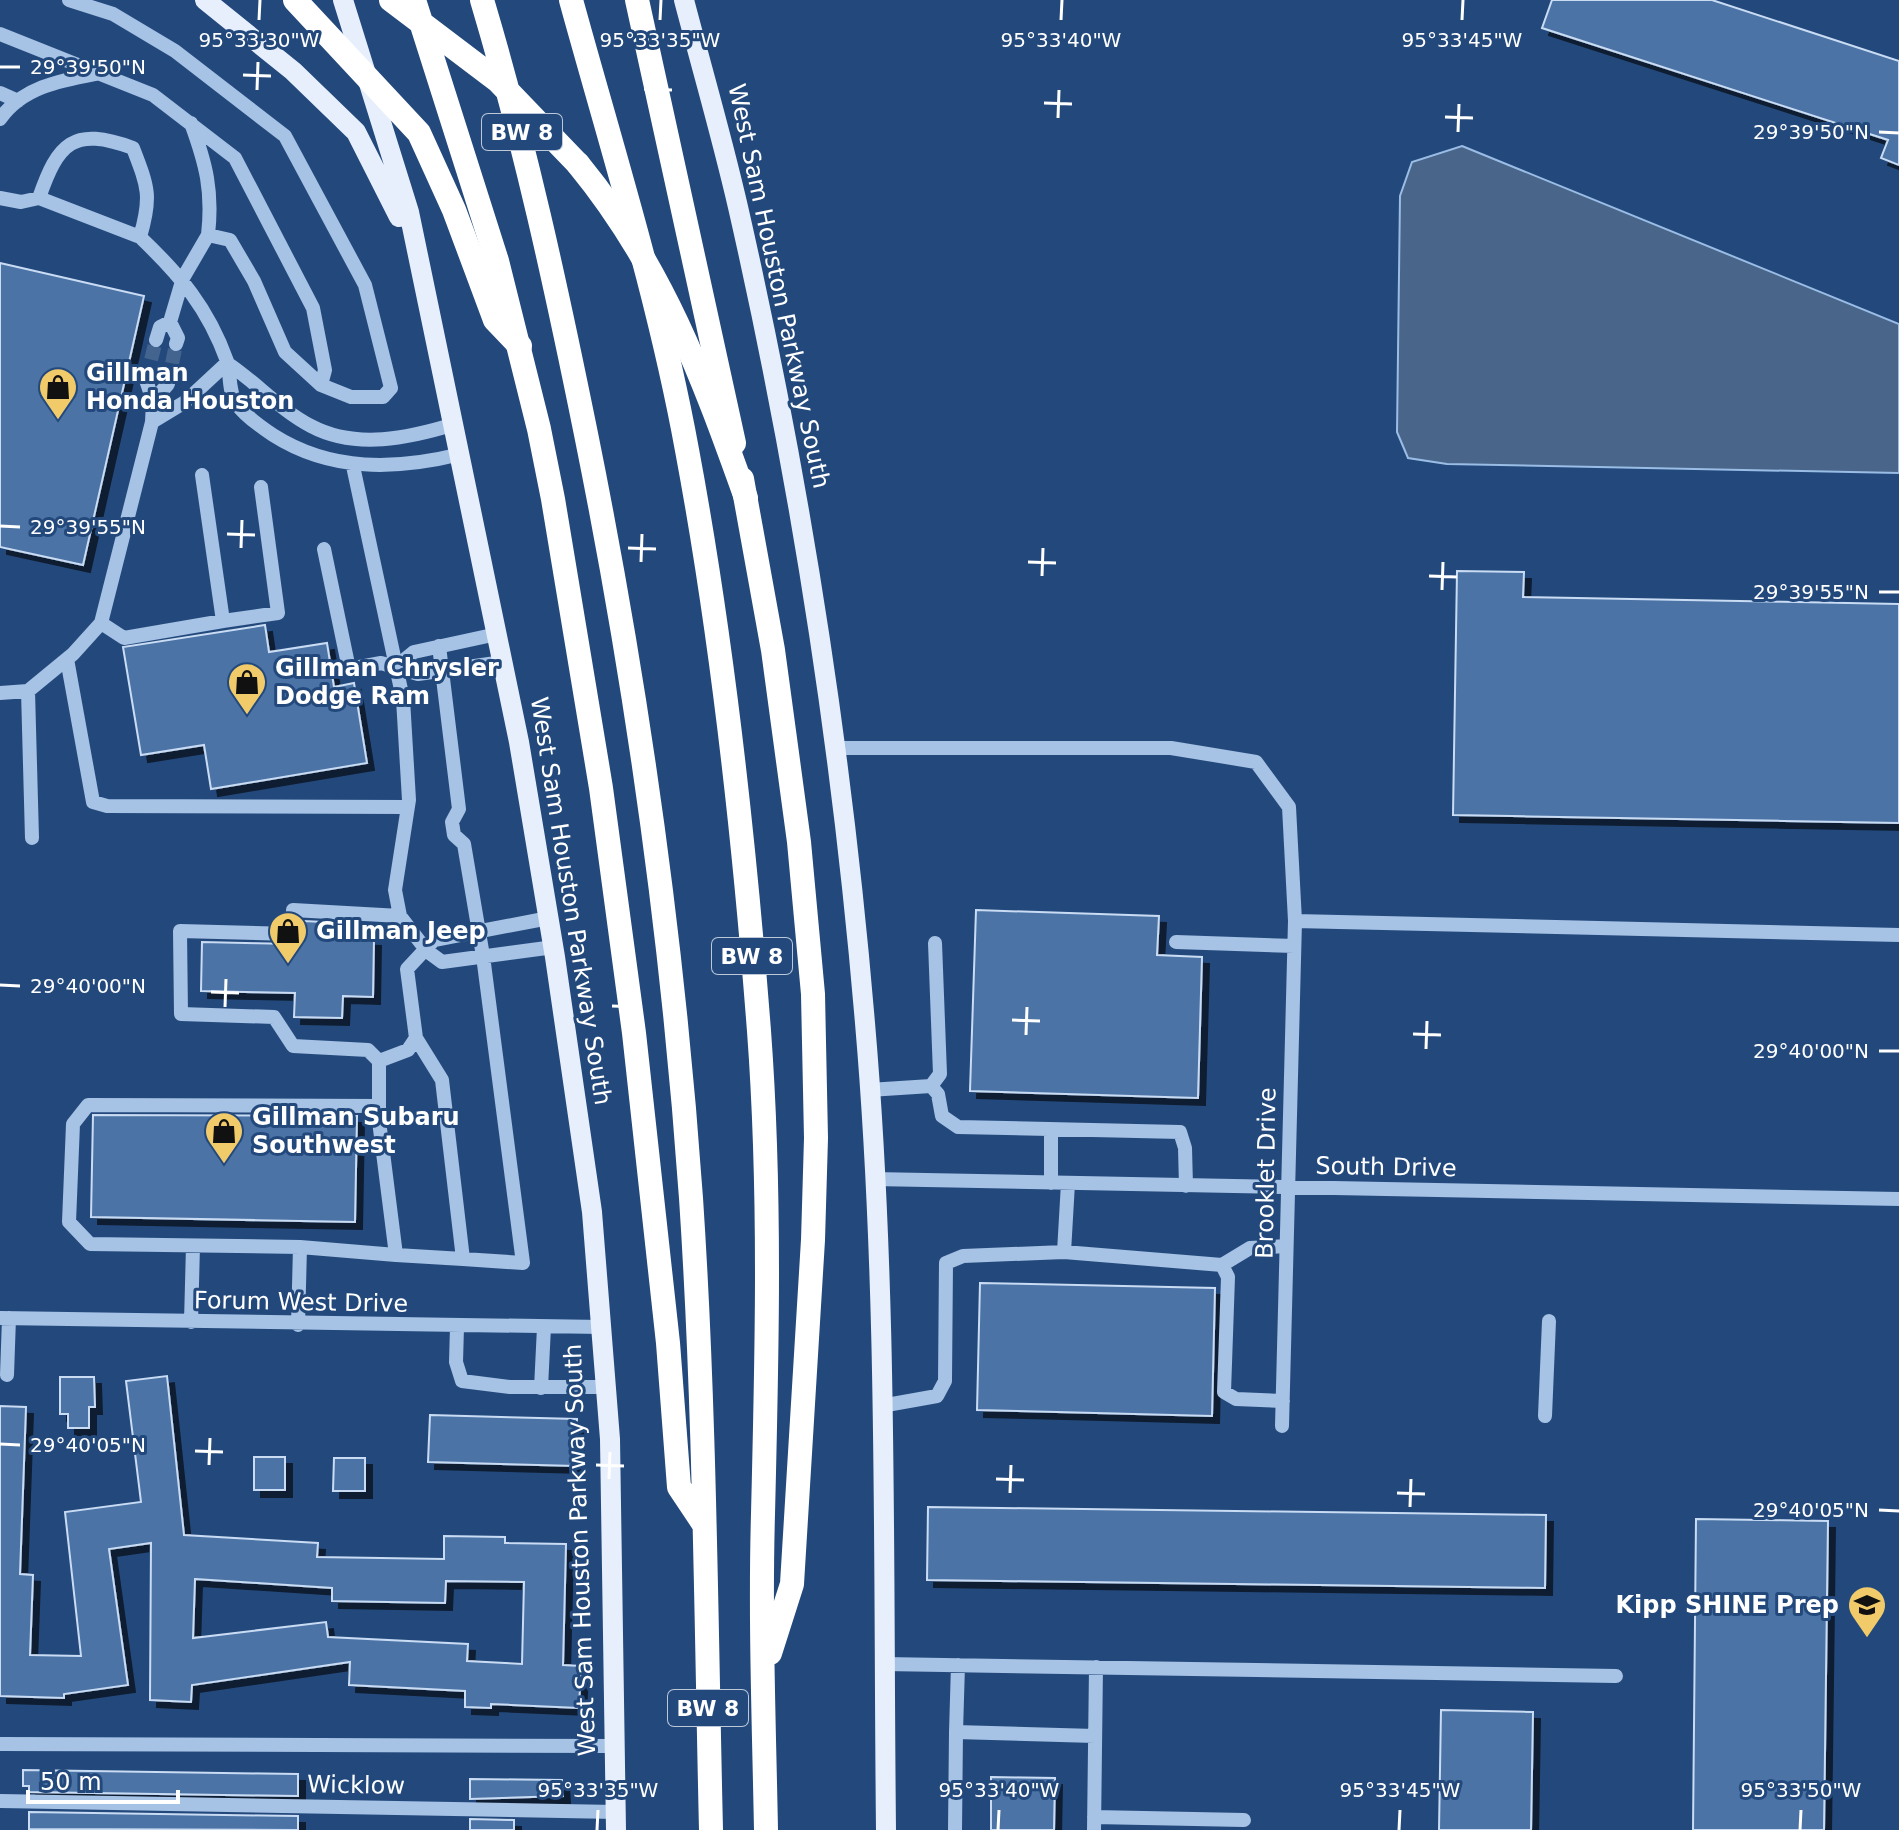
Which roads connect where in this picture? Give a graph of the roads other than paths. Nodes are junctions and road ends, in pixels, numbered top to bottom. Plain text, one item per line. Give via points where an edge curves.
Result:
1 (69, 0) edge
2 (205, 0) edge
3 (295, 0) edge
4 (343, 0) edge
5 (391, 0) edge
6 (414, 0) edge
7 (482, 0) edge
8 (571, 0) edge
9 (637, 0) edge
10 (684, 0) edge
11 (0, 34) edge
12 (101, 73) junction
13 (0, 93) edge
14 (18, 101) junction
15 (0, 119) edge
16 (190, 121) junction
17 (0, 198) edge
18 (39, 198) junction
19 (208, 235) junction
20 (140, 237) junction
21 (419, 261) junction
22 (183, 278) junction
23 (170, 322) junction
24 (156, 340) tunnel mouth
25 (176, 344) tunnel mouth
26 (520, 346) junction
27 (227, 363) junction
28 (146, 380) tunnel mouth
29 (168, 384) tunnel mouth
30 (321, 385) junction
31 (153, 401) junction
32 (152, 422) junction
33 (455, 424) junction
34 (461, 454) junction
35 (353, 466) junction
36 (202, 475) dead end
37 (261, 487) dead end
38 (746, 498) junction
39 (324, 549) dead end
40 (223, 621) junction
41 (101, 623) junction
42 (497, 634) junction
43 (439, 646) junction
44 (67, 659) junction
45 (503, 662) junction
46 (397, 666) junction
47 (444, 671) junction
48 (28, 691) junction
49 (0, 693) edge
50 (836, 748) junction
51 (407, 807) junction
52 (32, 838) dead end
53 (400, 916) junction
54 (549, 918) junction
55 (1295, 921) junction
56 (479, 931) junction
57 (1899, 935) edge
58 (1176, 942) dead end
59 (935, 943) dead end
60 (1294, 946) junction
61 (554, 947) junction
62 (427, 951) junction
63 (483, 956) junction
64 (416, 1038) junction
65 (379, 1061) junction
66 (931, 1086) junction
67 (869, 1090) junction
68 (379, 1106) junction
69 (1051, 1130) junction
70 (873, 1179) junction
71 (1051, 1183) junction
72 (1068, 1183) junction
73 (1186, 1186) junction
74 (1287, 1188) junction
75 (1899, 1199) edge
76 (193, 1246) junction
77 (1286, 1246) junction
78 (300, 1247) junction
79 (1064, 1252) junction
80 (396, 1255) junction
81 (463, 1259) junction
82 (1222, 1265) junction
83 (4, 1318) edge
84 (1549, 1321) dead end
85 (191, 1322) junction
86 (298, 1325) junction
87 (457, 1327) junction
88 (544, 1327) junction
89 (601, 1327) junction
90 (7, 1375) dead end
91 (606, 1387) junction
92 (541, 1388) junction
93 (1283, 1401) junction
94 (881, 1406) junction
95 (1545, 1416) dead end
96 (1282, 1426) dead end
97 (704, 1525) junction
98 (884, 1664) junction
99 (958, 1665) junction
100 (1096, 1667) junction
101 (763, 1672) junction
102 (1616, 1676) dead end
103 (956, 1732) junction
104 (1095, 1736) junction
105 (0, 1744) edge
106 (614, 1746) junction
107 (0, 1801) edge
108 (1244, 1820) dead end
109 (616, 1821) edge
110 (1094, 1824) edge
111 (711, 1830) edge
112 (766, 1830) edge
113 (886, 1830) edge
114 (955, 1830) edge

1 - 30 street via 113,14 175,51 285,136 365,285 391,388 383,397 351,397
2 - 21 main road via 293,71 356,132
3 - 26 highway, bridge via 419,133 495,320
4 - 21 main road, West Sam Houston Parkway South via 409,212
5 - 38 highway, bridge via 498,81 616,211 651,267 691,349
6 - 26 highway
7 - 97 highway, BW 8 via 521,128 552,267 609,548 645,763 691,1197
8 - 101 highway, BW 8 via 643,249 687,447 739,807 759,1034 768,1385
9 - 38 highway, bridge
10 - 50 main road, West Sam Houston Parkway South via 737,205 796,491
11 - 12 street
12 - 14 street via 34,90
12 - 16 street via 153,95
13 - 14 street
14 - 15 street
16 - 19 street via 212,198
16 - 30 street via 235,158 313,308 325,370
17 - 18 street
18 - 20 street
18 - 20 street via 52,160 72,142 107,138 133,148 150,205
19 - 22 street
19 - 30 street via 230,240 285,352
20 - 22 street
21 - 33 main road, West Sam Houston Parkway South
22 - 23 street
22 - 27 street
23 - 24 street via 160,327
23 - 25 street
26 - 97 highway via 569,592 617,902 652,1181 679,1487
27 - 32 street via 185,402
27 - 33 street via 312,427 345,437 411,437
27 - 35 street via 237,404 264,429 299,451
28 - 31 street
29 - 31 street
31 - 32 street
32 - 41 street
33 - 34 main road, West Sam Houston Parkway South
34 - 35 street via 418,465
34 - 42 main road, West Sam Houston Parkway South
35 - 46 street
36 - 40 street
37 - 40 street via 278,613
38 - 101 highway via 799,842 813,994 813,1225 792,1584
39 - 46 street via 349,669
40 - 41 street via 124,638
41 - 44 street
42 - 43 street
42 - 45 main road, West Sam Houston Parkway South
43 - 46 street via 414,652
43 - 47 street
44 - 48 street
44 - 51 street via 93,802 230,809
45 - 47 street
45 - 54 main road, West Sam Houston Parkway South
46 - 47 street via 418,674
46 - 51 street
47 - 56 street via 459,809 452,822 454,835 464,844
48 - 49 street
48 - 52 street
50 - 55 street, Brooklet Drive via 1171,748 1256,762 1289,807
50 - 67 main road, West Sam Houston Parkway South
51 - 53 street via 395,890
53 - 62 street
53 - 65 street via 293,910 292,934 180,931 181,1014 274,1017 293,1046 368,1050
54 - 56 street
54 - 61 main road, West Sam Houston Parkway South
55 - 57 street
55 - 60 street, Brooklet Drive
56 - 62 street via 434,940
56 - 63 street
58 - 60 street
59 - 66 street via 940,1074
60 - 74 street, Brooklet Drive
61 - 63 street
61 - 89 main road, West Sam Houston Parkway South via 592,1212
62 - 63 street via 442,962
62 - 64 street via 407,969
63 - 81 street via 523,1263
64 - 65 street via 408,1050
64 - 81 street via 442,1080
65 - 68 street
66 - 67 street
66 - 69 street via 942,1116 958,1127
67 - 70 main road, West Sam Houston Parkway South
68 - 76 street via 88,1105 73,1124 69,1222 90,1244
68 - 80 street
69 - 71 street
69 - 73 street via 1180,1132
70 - 71 street, South Drive
70 - 94 main road, West Sam Houston Parkway South
71 - 72 street, South Drive
72 - 73 street, South Drive
72 - 79 street
73 - 74 street, South Drive
74 - 75 street, South Drive
74 - 77 street, Brooklet Drive
76 - 78 street
76 - 85 street
77 - 82 street via 1250,1248
77 - 93 street, Brooklet Drive
78 - 80 street
78 - 86 street
79 - 82 street
79 - 94 street via 963,1256 946,1263 945,1381 937,1396
80 - 81 street
82 - 93 street via 1228,1277 1224,1392 1236,1399
83 - 85 street, Forum West Drive
83 - 90 street
84 - 95 street
85 - 86 street, Forum West Drive
86 - 87 street, Forum West Drive
87 - 88 street, Forum West Drive
87 - 92 street via 456,1362 462,1381
88 - 89 street, Forum West Drive
88 - 92 street
89 - 91 main road, West Sam Houston Parkway South
91 - 92 street
91 - 106 main road, West Sam Houston Parkway South
93 - 96 street, Brooklet Drive
94 - 98 main road, West Sam Houston Parkway South
97 - 111 highway, BW 8
98 - 99 street
98 - 113 main road, West Sam Houston Parkway South
99 - 100 street
99 - 103 street
100 - 102 street
100 - 104 street
101 - 112 highway, BW 8
103 - 104 street
103 - 114 street
104 - 110 street
105 - 106 street
106 - 109 main road, West Sam Houston Parkway South
107 - 109 street, Wicklow
108 - 110 street

